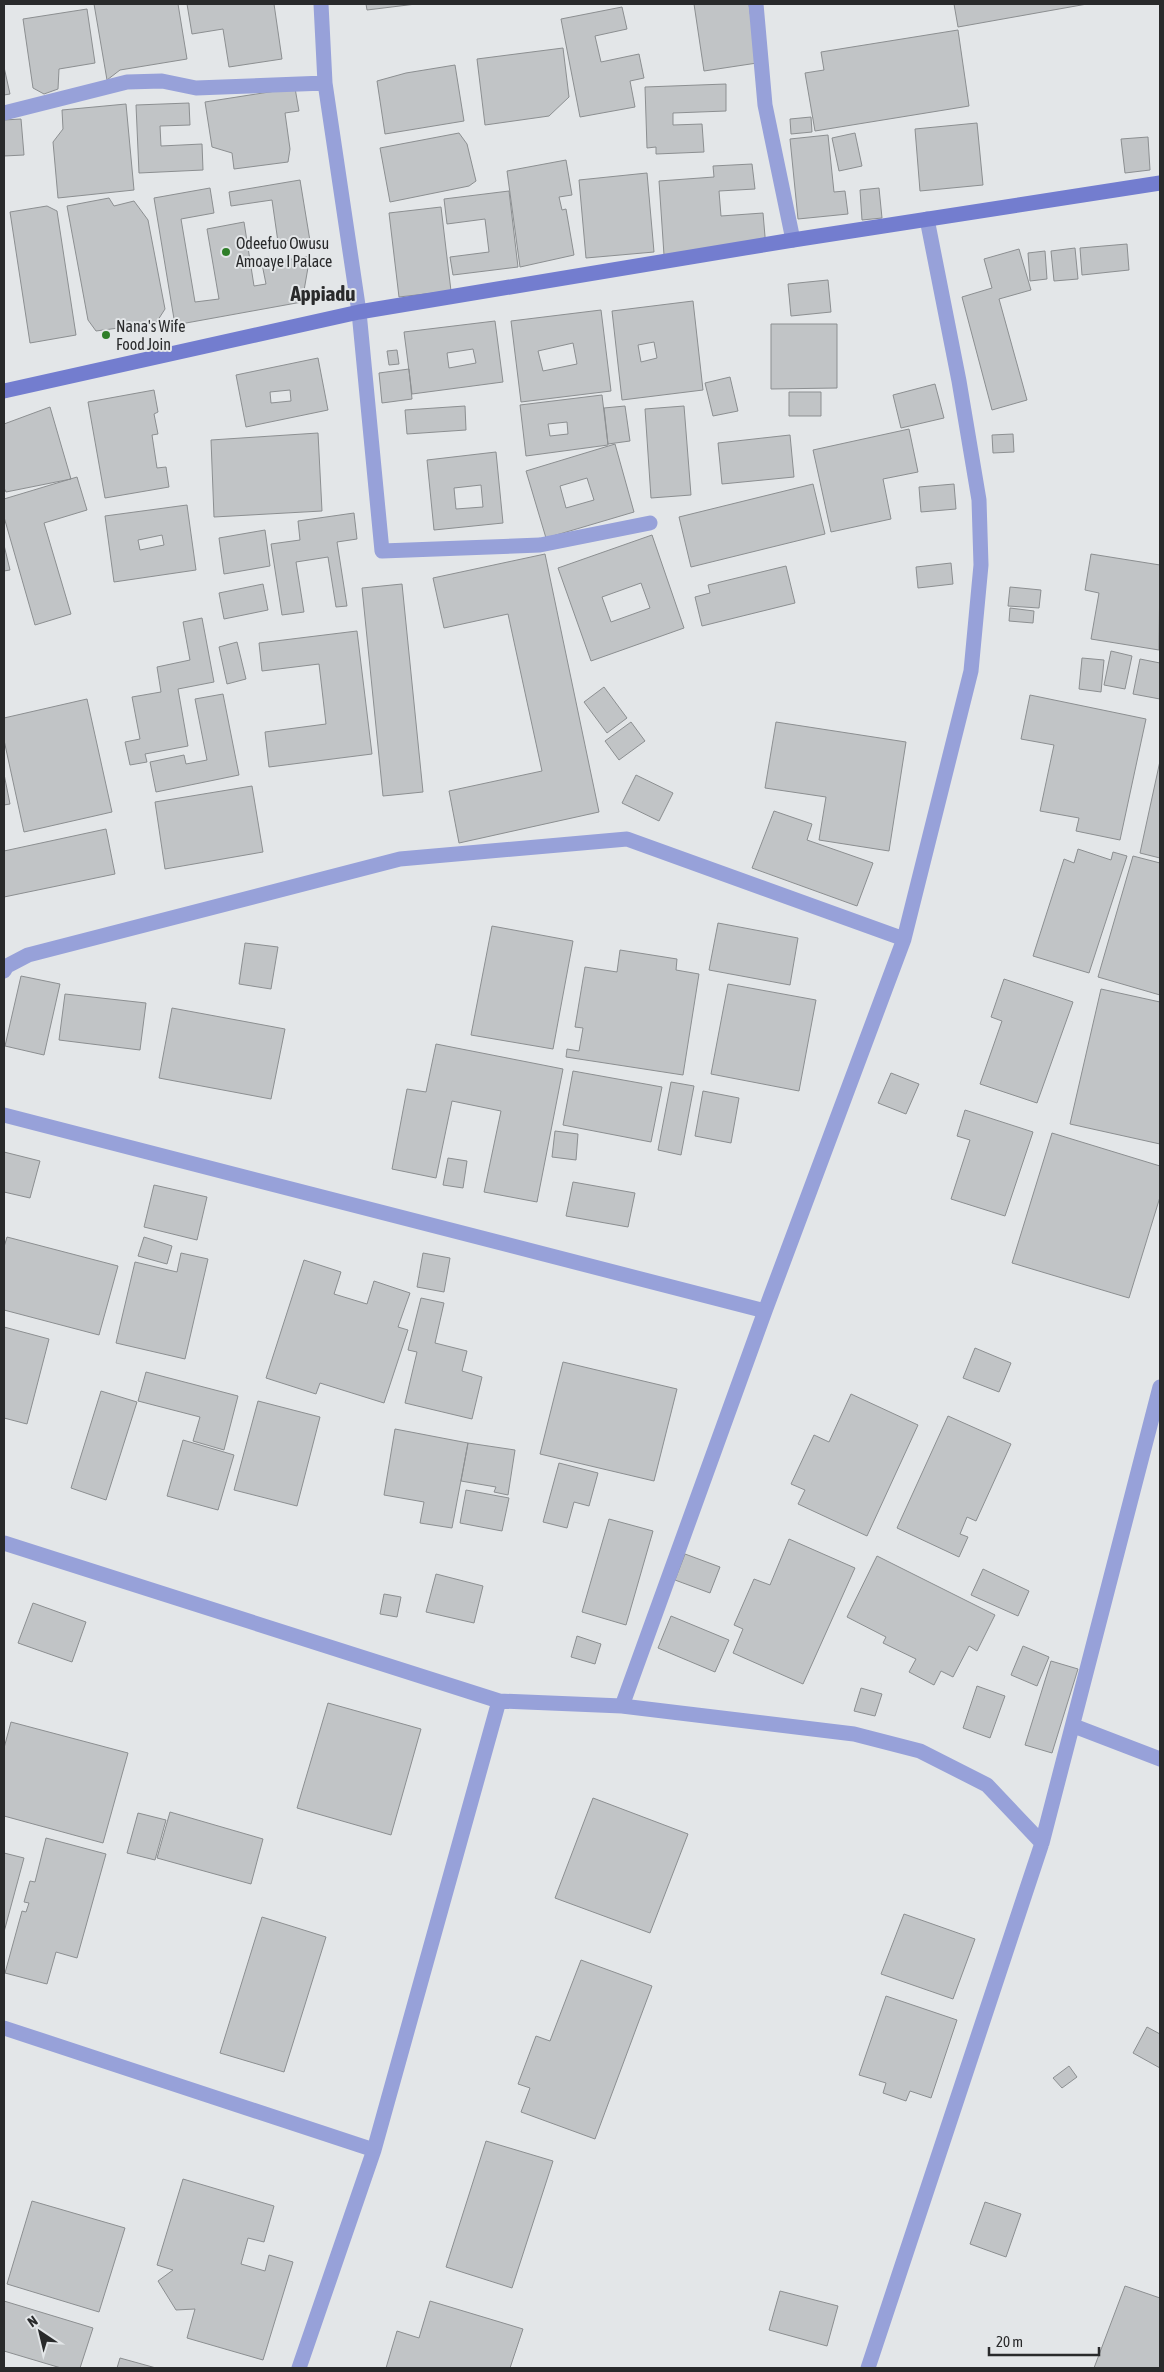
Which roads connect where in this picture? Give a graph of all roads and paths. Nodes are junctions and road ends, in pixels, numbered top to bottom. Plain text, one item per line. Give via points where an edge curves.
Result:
1 (321, 4) edge
2 (756, 4) edge
3 (325, 83) junction
4 (4, 113) edge
5 (1160, 183) edge
6 (927, 219) junction
7 (793, 240) junction
8 (358, 312) junction
9 (4, 391) edge
10 (650, 523) dead end
11 (904, 939) junction
12 (4, 971) edge
13 (4, 1115) edge
14 (765, 1311) junction
15 (1160, 1387) edge
16 (4, 1543) edge
17 (500, 1700) junction
18 (622, 1706) junction
19 (1074, 1726) junction
20 (1160, 1759) edge
21 (1042, 1843) junction
22 (4, 2028) edge
23 (374, 2150) junction
24 (299, 2368) edge
25 (868, 2368) edge

1 - 3 street
2 - 7 street via 765,105
3 - 4 street via 196,88 162,81 127,82
3 - 8 street
5 - 6 street
6 - 7 street
6 - 11 street via 960,381 979,500 981,565 971,671
7 - 8 street
8 - 9 street
8 - 10 street via 382,551 540,545
11 - 12 street via 627,838 400,859 28,955
11 - 14 street
13 - 14 street
14 - 18 street
15 - 19 street
16 - 17 street
17 - 18 street
17 - 23 street
18 - 21 street via 854,1734 920,1751 987,1785
19 - 20 street
19 - 21 street
21 - 25 street
22 - 23 street
23 - 24 street

